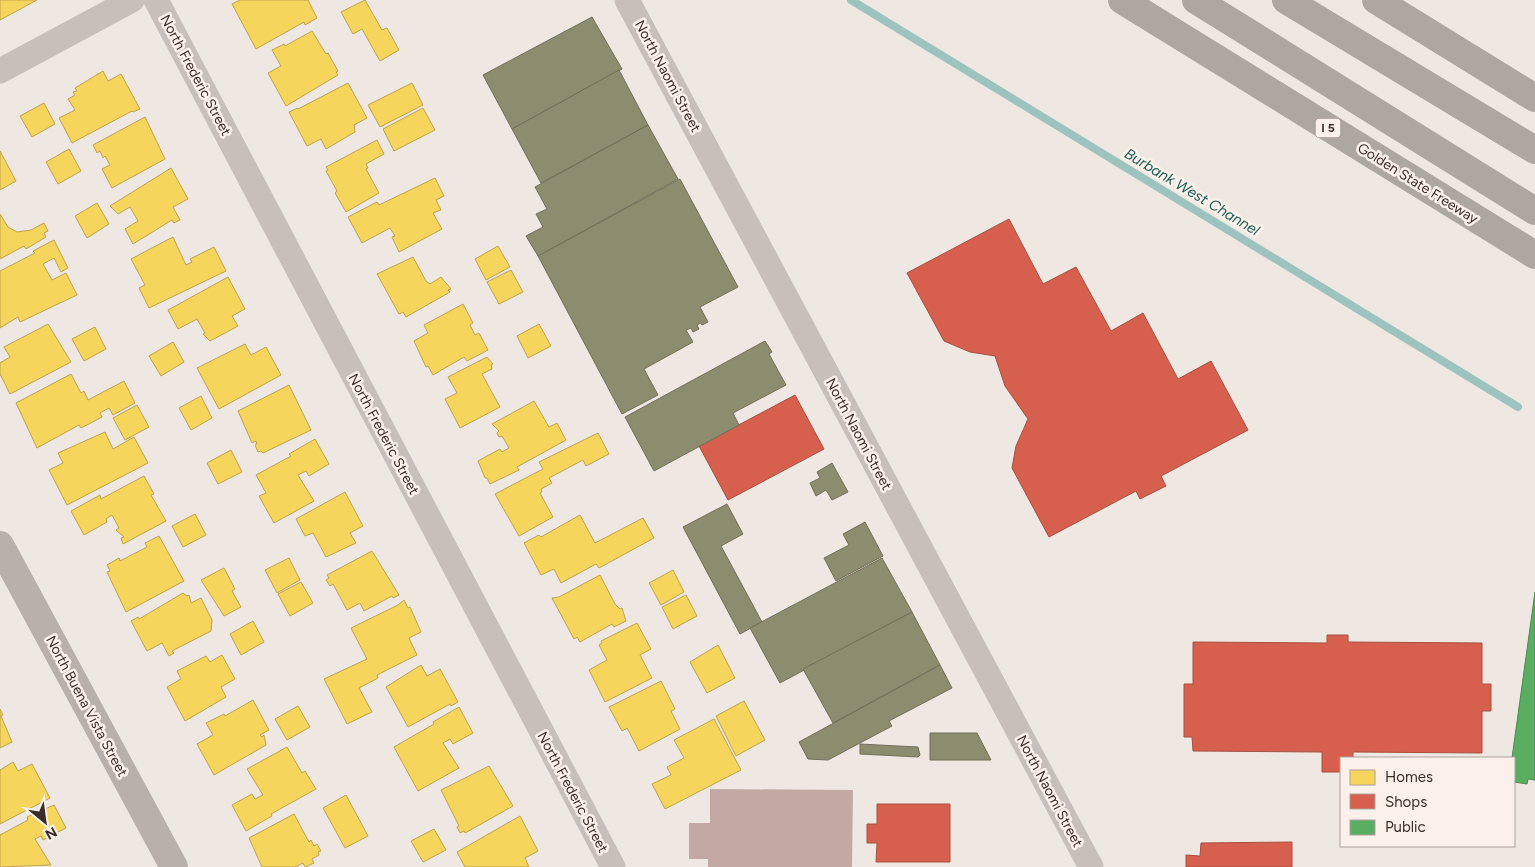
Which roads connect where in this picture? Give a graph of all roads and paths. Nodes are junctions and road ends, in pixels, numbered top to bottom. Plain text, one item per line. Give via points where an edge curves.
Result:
1 (132, 0) edge
2 (156, 0) edge
3 (627, 0) edge
4 (1122, 0) edge
5 (1196, 0) edge
6 (1286, 0) edge
7 (1376, 0) edge
8 (0, 71) edge
9 (1535, 98) edge
10 (1535, 150) edge
11 (1535, 211) edge
12 (1535, 255) edge
13 (0, 544) edge
14 (174, 867) edge
15 (612, 867) edge
16 (1091, 867) edge

1 - 8 street
2 - 15 street, North Frederic Street
3 - 16 street, North Naomi Street
4 - 12 highway, Golden State Freeway / I 5
5 - 11 highway
6 - 10 highway
7 - 9 highway
13 - 14 main road, North Buena Vista Street

